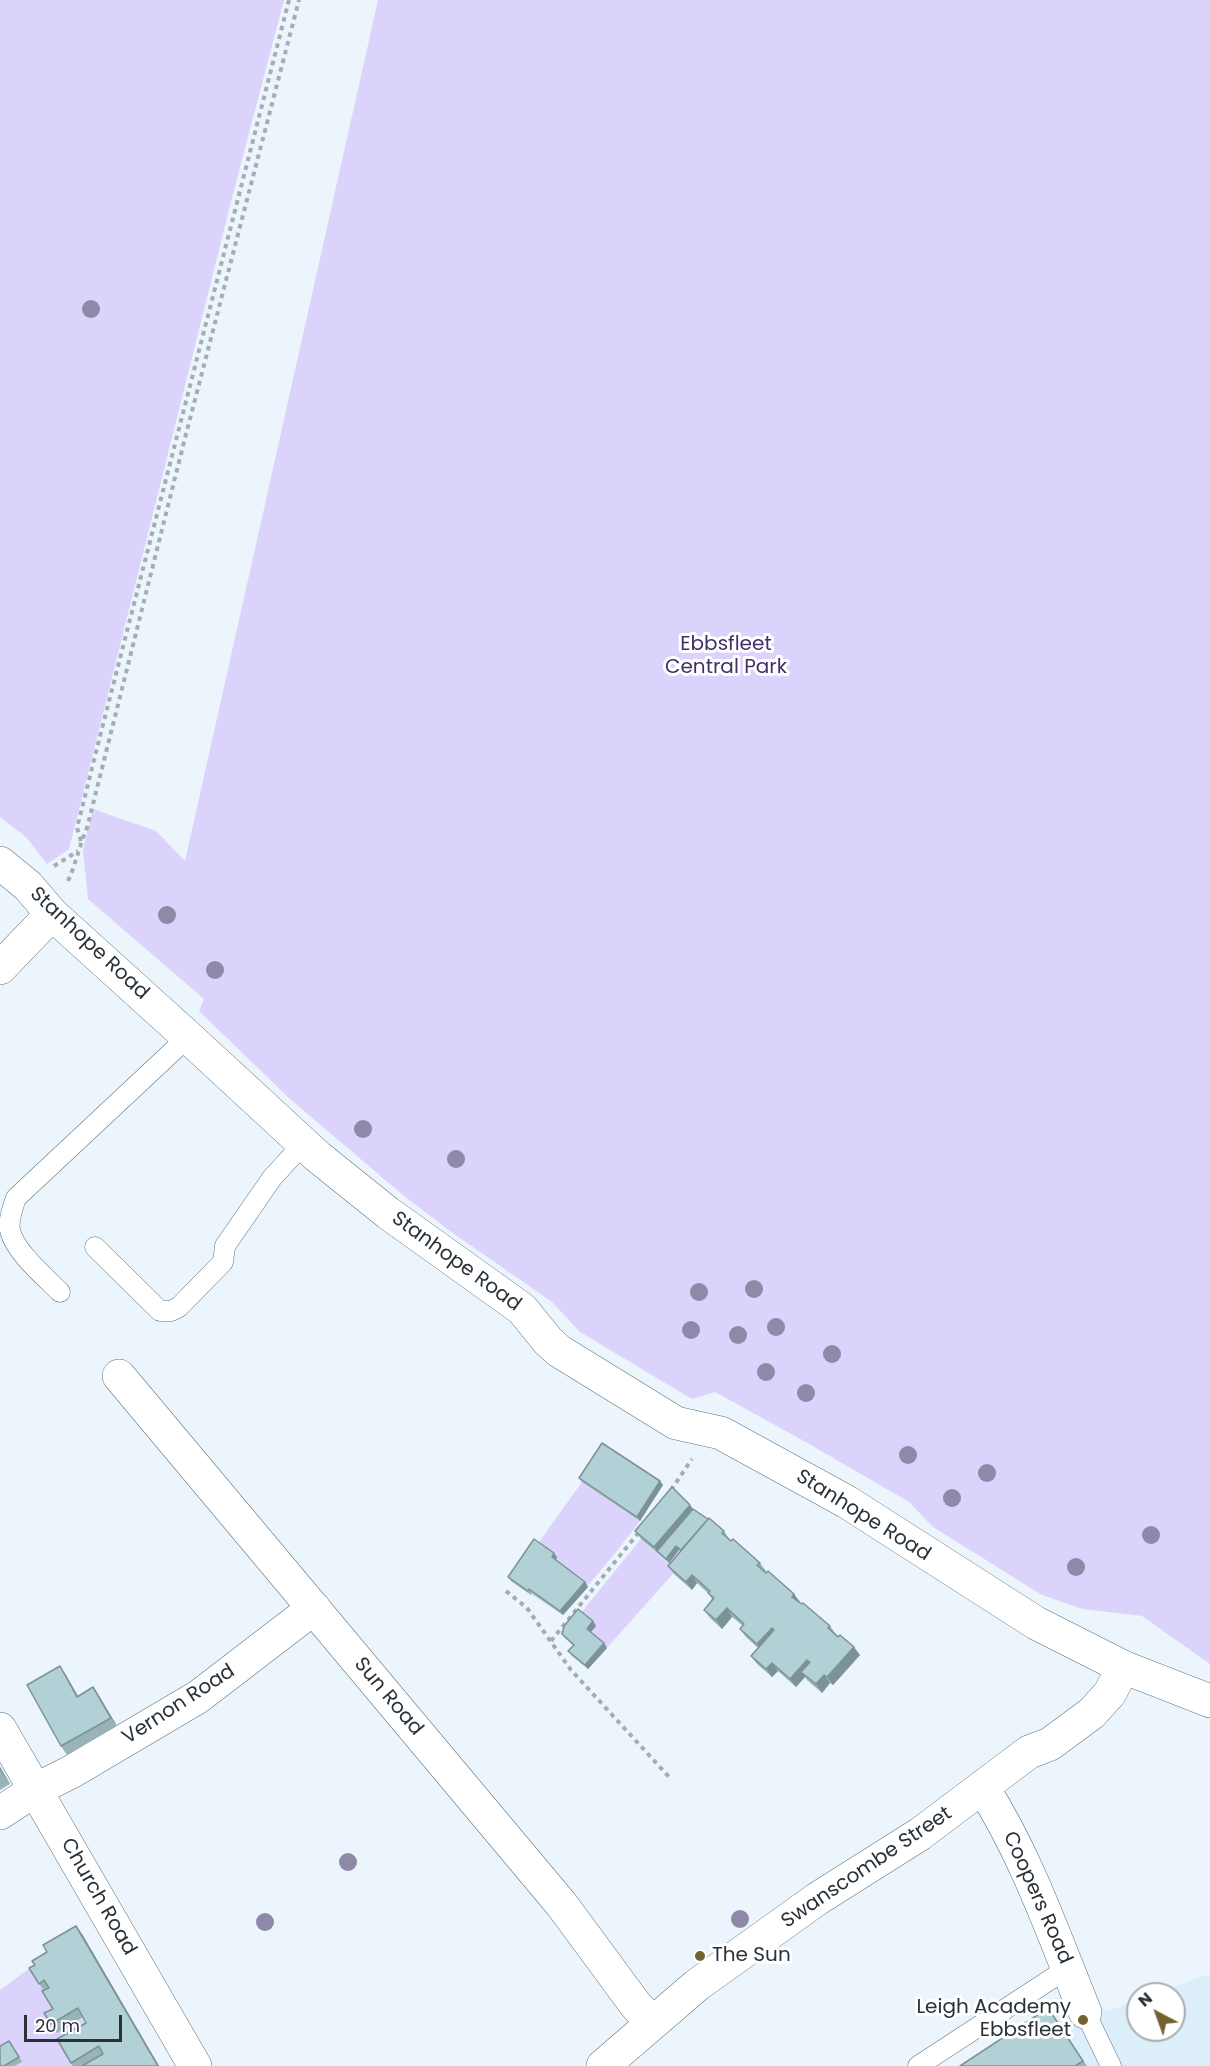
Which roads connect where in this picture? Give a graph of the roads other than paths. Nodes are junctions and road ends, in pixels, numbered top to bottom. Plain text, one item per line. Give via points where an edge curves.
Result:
1 (0, 863) edge
2 (52, 914) junction
3 (0, 968) edge
4 (188, 1036) junction
5 (303, 1144) junction
6 (95, 1247) dead end
7 (60, 1292) dead end
8 (119, 1376) dead end
9 (314, 1608) junction
10 (1123, 1667) junction
11 (1210, 1701) edge
12 (0, 1729) edge
13 (983, 1788) junction
14 (35, 1790) junction
15 (0, 1814) edge
16 (1068, 1968) junction
17 (1085, 2012) joint
18 (651, 2022) junction
19 (195, 2066) edge
20 (603, 2066) edge
21 (918, 2066) edge
22 (1111, 2066) edge

1 - 2 street, Stanhope Road via 28,886
2 - 3 street
2 - 4 street, Stanhope Road
4 - 5 street, Stanhope Road
4 - 7 lane via 16,1198 9,1229 16,1246
5 - 6 lane via 272,1178 225,1246 223,1262 171,1311 160,1311
5 - 10 street, Stanhope Road via 388,1213 525,1312 559,1351 676,1423 726,1435 847,1502 1003,1603
8 - 9 street, Sun Road
9 - 14 street, Vernon Road via 198,1697
9 - 18 street, Sun Road via 562,1905
10 - 11 street, Stanhope Road
10 - 13 street, Swanscombe Street via 1110,1693 1092,1713 1050,1744 1029,1752
12 - 14 street, Church Road
13 - 16 street, Coopers Road via 1004,1823
13 - 18 street, Swanscombe Street via 920,1834 817,1899
14 - 15 street, Vernon Road
14 - 19 street, Church Road
16 - 17 street, Coopers Road
16 - 21 lane
17 - 22 lane
18 - 20 street, Swanscombe Street

